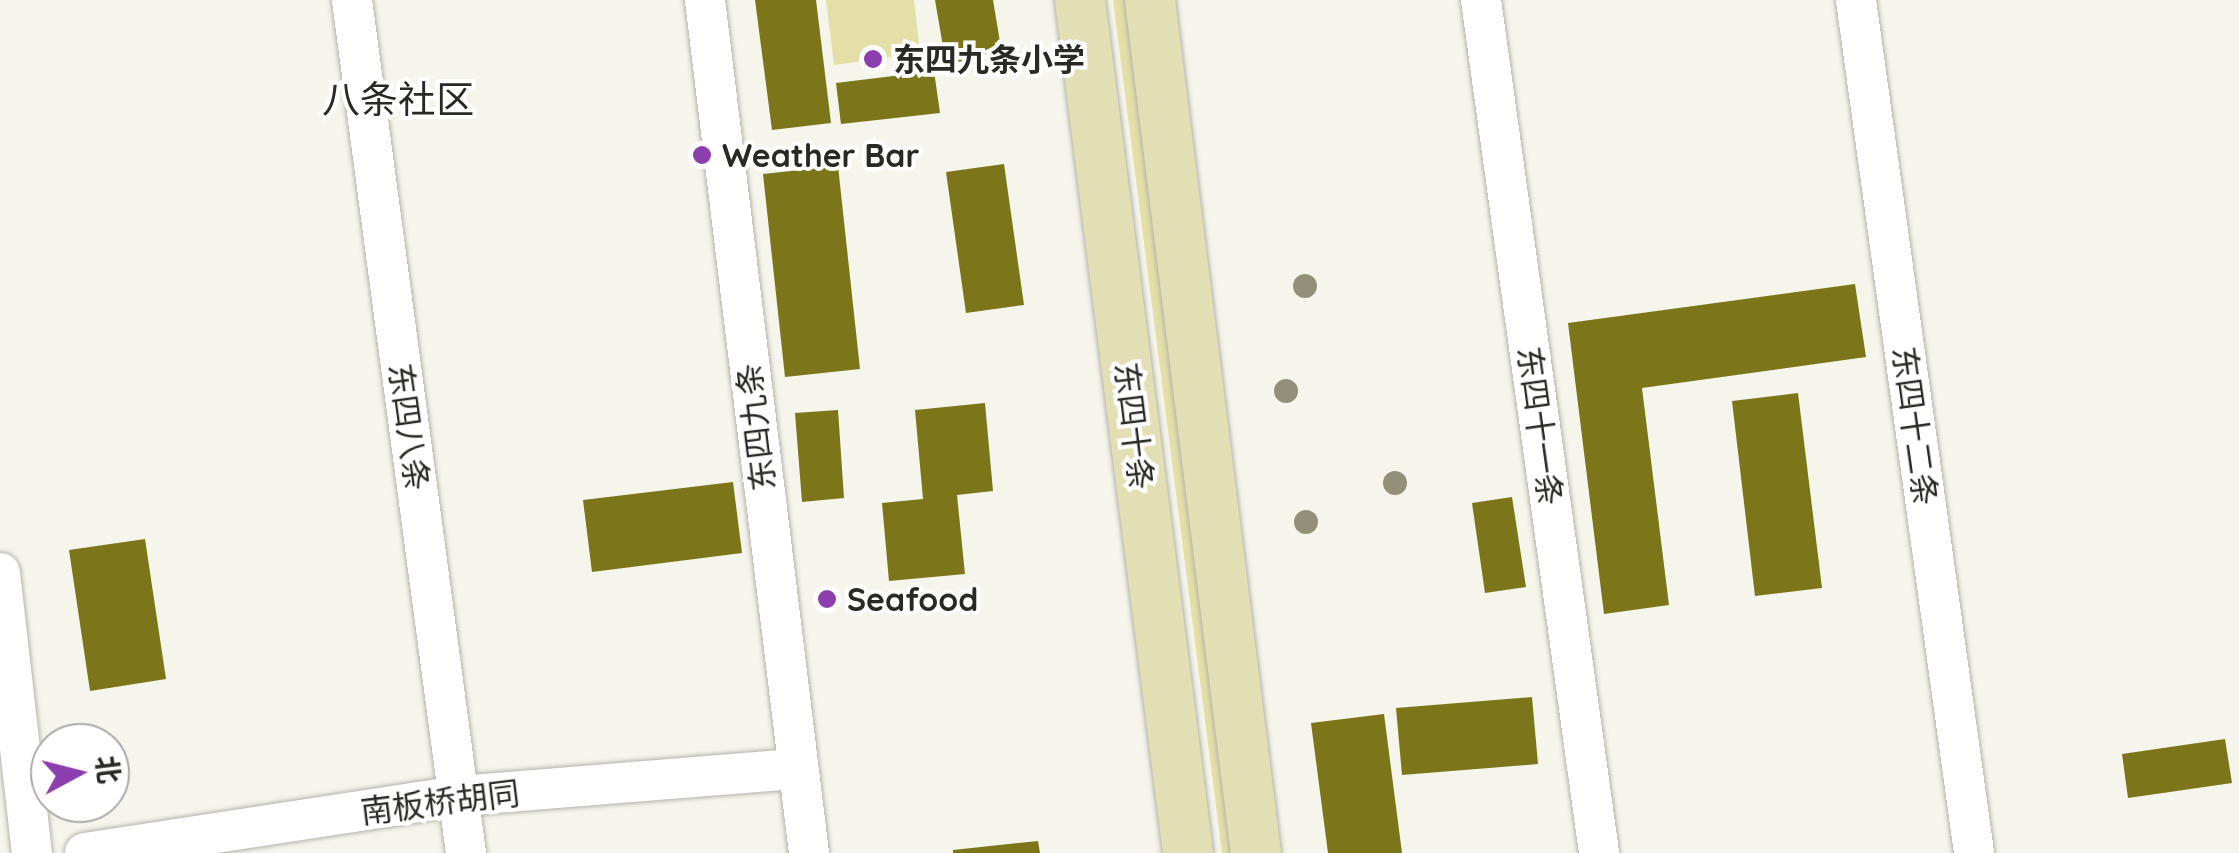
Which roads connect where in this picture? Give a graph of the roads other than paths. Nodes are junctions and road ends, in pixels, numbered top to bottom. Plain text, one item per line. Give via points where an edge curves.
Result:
1 (352, 0) edge
2 (705, 0) edge
3 (1080, 0) edge
4 (1150, 0) edge
5 (1481, 0) edge
6 (1856, 0) edge
7 (0, 572) edge
8 (796, 769) junction
9 (458, 796) junction
10 (32, 853) edge
11 (86, 853) edge
12 (466, 853) edge
13 (809, 853) edge
14 (1188, 853) edge
15 (1256, 853) edge
16 (1599, 853) edge
17 (1974, 853) edge

1 - 9 lane, 东四八条
2 - 8 lane, 东四九条
3 - 14 main road, 东四十条
4 - 15 main road
5 - 16 lane, 东四十一条
6 - 17 lane, 东四十二条
7 - 10 lane
8 - 9 lane, 南板桥胡同
8 - 13 lane, 东四九条
9 - 11 lane, 南板桥胡同
9 - 12 lane, 东四八条

